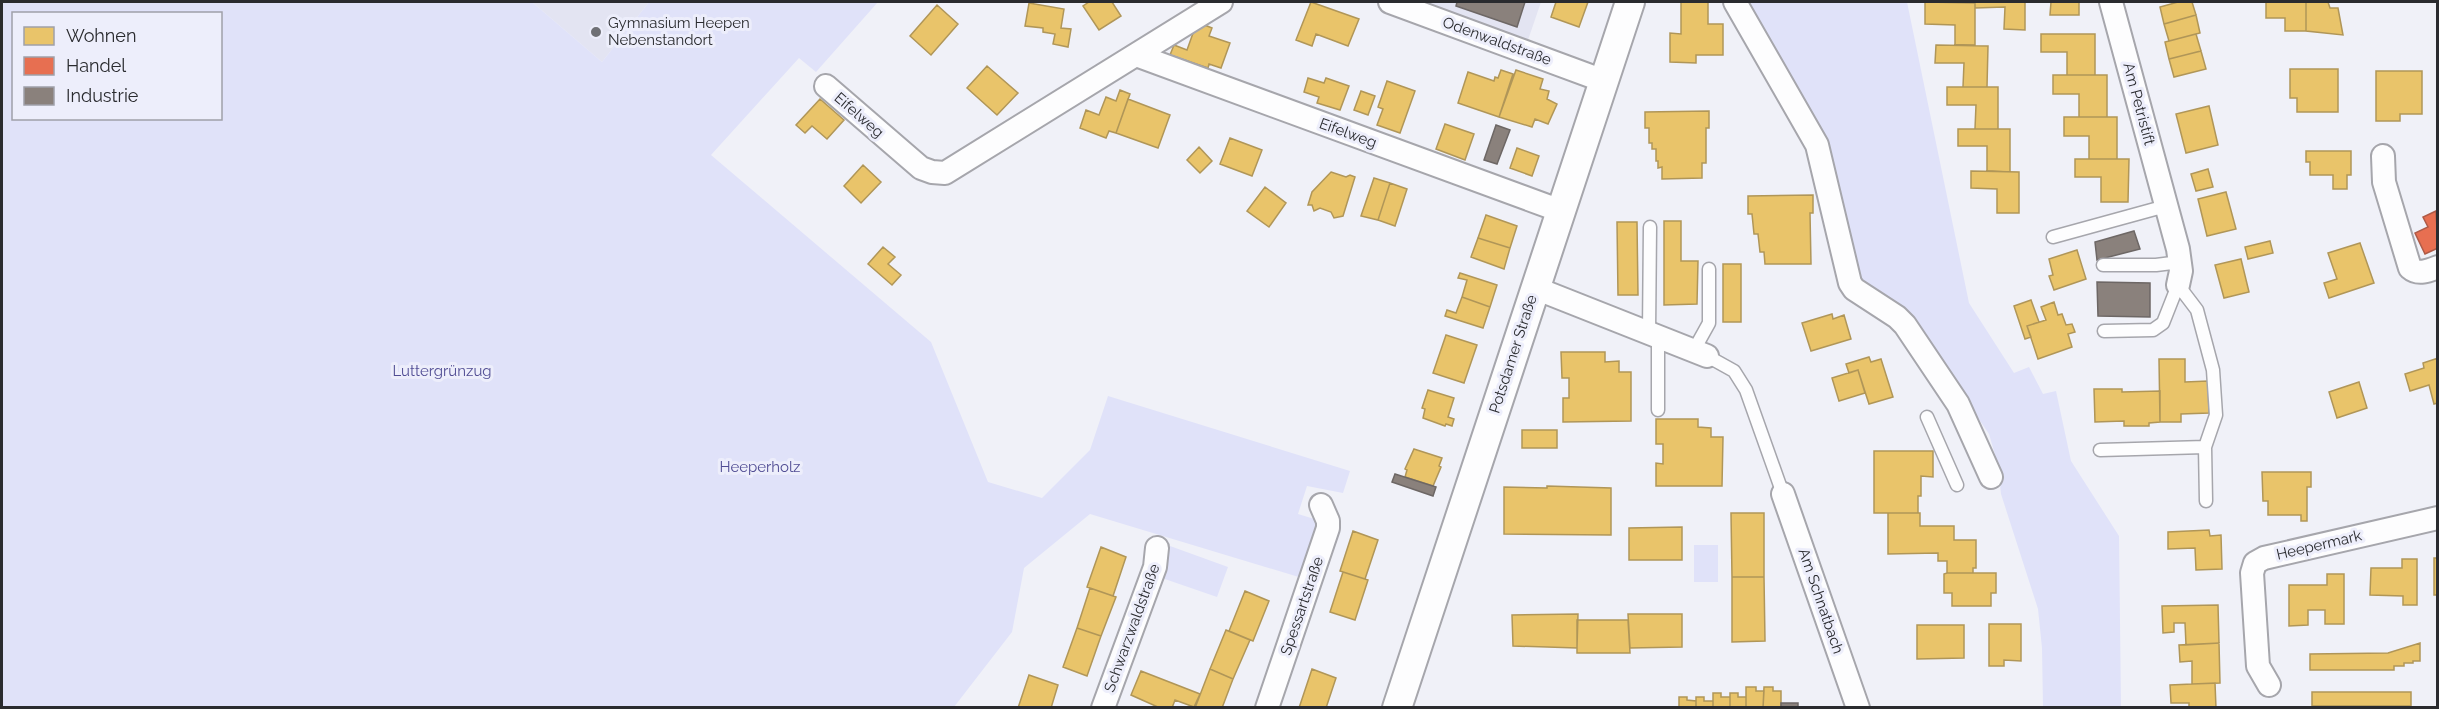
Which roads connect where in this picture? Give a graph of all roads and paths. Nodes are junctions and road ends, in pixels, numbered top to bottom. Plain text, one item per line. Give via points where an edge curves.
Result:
1 (1221, 2) edge
2 (1390, 2) edge
3 (1630, 2) edge
4 (1735, 2) edge
5 (2111, 2) edge
6 (1136, 55) junction
7 (1604, 81) junction
8 (826, 86) dead end
9 (2383, 156) dead end
10 (2166, 206) junction
11 (1561, 211) junction
12 (1650, 227) dead end
13 (2053, 237) dead end
14 (2180, 262) junction
15 (2103, 266) dead end
16 (2438, 267) edge
17 (1709, 269) dead end
18 (2178, 285) junction
19 (1535, 288) junction
20 (2104, 331) dead end
21 (1654, 334) junction
22 (1700, 353) junction
23 (1658, 410) dead end
24 (1927, 417) dead end
25 (2205, 447) junction
26 (2100, 450) dead end
27 (1991, 477) dead end
28 (1957, 485) dead end
29 (1783, 494) joint
30 (2206, 501) dead end
31 (1321, 505) dead end
32 (2438, 518) edge
33 (1157, 548) dead end
34 (2269, 685) dead end
35 (1103, 708) edge
36 (1267, 708) edge
37 (1397, 708) edge
38 (1858, 708) edge

1 - 6 street, Eifelweg
2 - 7 street, Odenwaldstraße
3 - 7 street, Potsdamer Straße
4 - 27 street via 1817,145 1850,283 1905,326 1958,404
5 - 10 street, Am Petristift
6 - 8 street, Eifelweg via 952,170 939,173 921,168
6 - 11 street, Eifelweg
7 - 11 street, Potsdamer Straße
9 - 16 street via 2384,182 2410,268 2421,272
10 - 13 lane
10 - 14 street, Am Petristift
11 - 19 street, Potsdamer Straße
12 - 21 lane
14 - 15 lane
14 - 18 street, Am Petristift
17 - 22 lane via 1709,323
18 - 20 lane via 2163,322 2153,330
18 - 25 lane via 2197,310 2213,370 2216,415
19 - 21 street
19 - 37 street, Potsdamer Straße
21 - 22 street
21 - 23 lane
22 - 29 lane via 1734,371 1746,390
24 - 28 lane
25 - 26 lane
25 - 30 lane
29 - 38 street, Am Schnatbach
31 - 36 street, Spessartstraße via 1328,528
32 - 34 street, Heepermark via 2255,563 2252,573 2258,666
33 - 35 street, Schwarzwaldstraße via 1155,567

